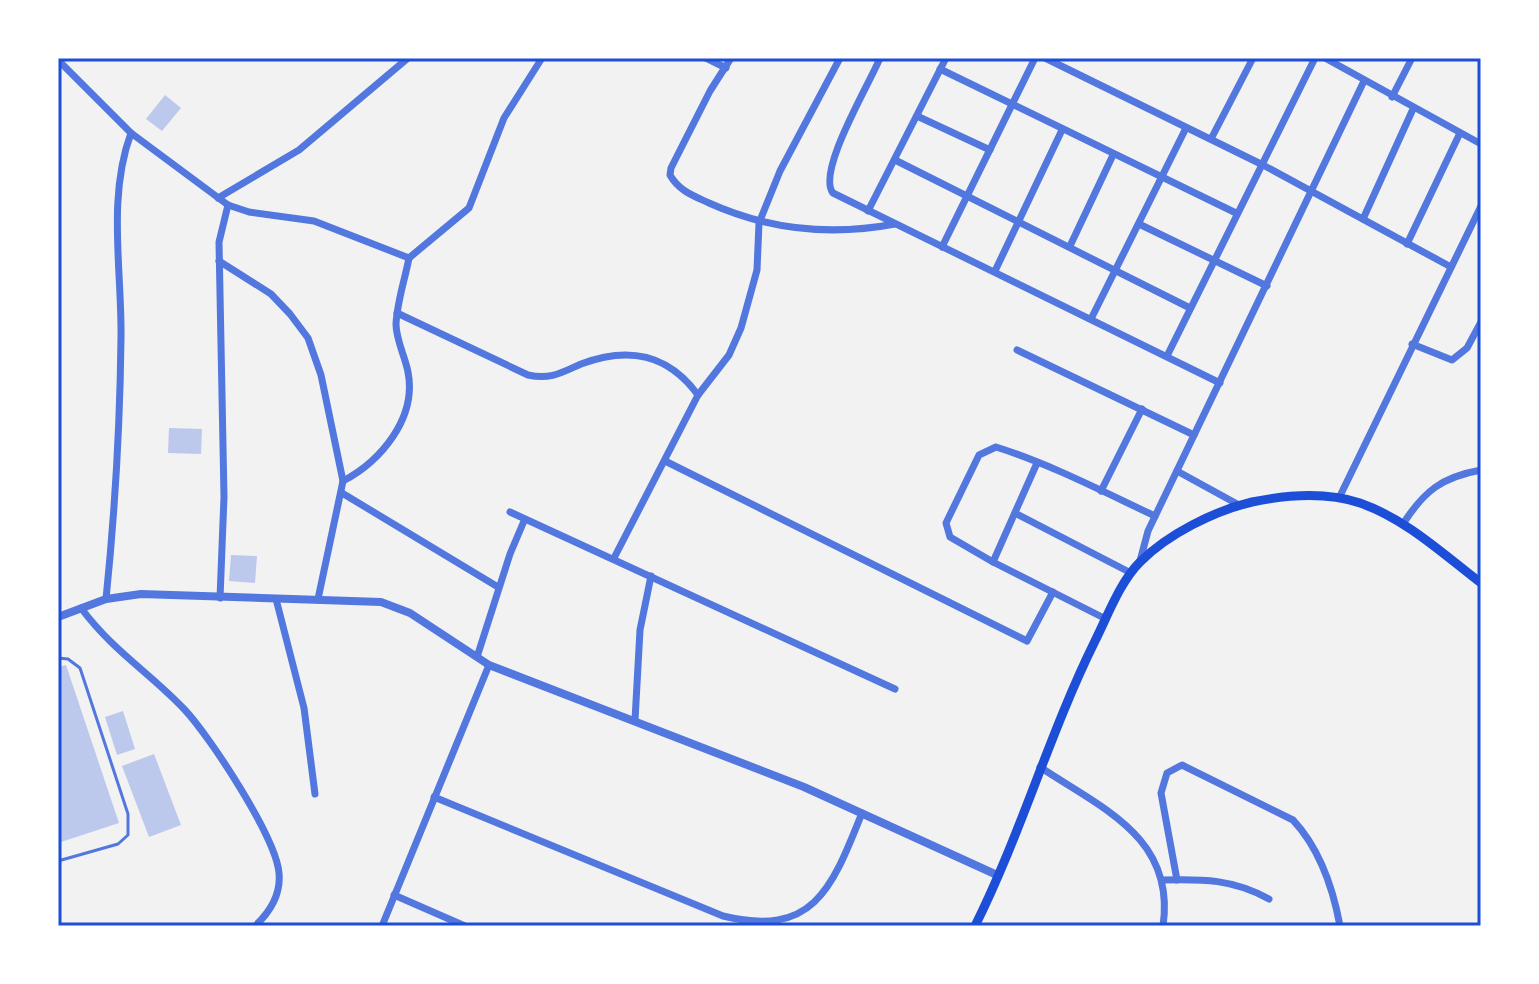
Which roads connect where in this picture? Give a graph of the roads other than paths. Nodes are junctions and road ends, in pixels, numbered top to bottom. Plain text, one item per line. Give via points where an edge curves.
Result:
1 (408, 58) edge
2 (542, 58) edge
3 (706, 58) edge
4 (731, 58) edge
5 (840, 58) edge
6 (880, 58) edge
7 (946, 58) edge
8 (1035, 58) edge
9 (1045, 58) edge
10 (1253, 58) edge
11 (1315, 58) edge
12 (1325, 58) edge
13 (1412, 58) edge
14 (58, 60) edge
15 (726, 68) junction
16 (940, 69) junction
17 (1364, 81) junction
18 (1392, 97) junction
19 (1012, 105) junction
20 (1413, 109) junction
21 (917, 116) junction
22 (1186, 128) junction
23 (1062, 130) junction
24 (131, 133) junction
25 (1460, 133) junction
26 (1211, 139) junction
27 (1481, 144) edge
28 (990, 150) junction
29 (1113, 155) junction
30 (895, 160) junction
31 (1263, 165) junction
32 (1161, 178) junction
33 (1311, 191) junction
34 (218, 198) junction
35 (967, 198) junction
36 (228, 205) junction
37 (1481, 206) edge
38 (868, 211) junction
39 (1236, 213) junction
40 (1363, 219) junction
41 (1020, 222) junction
42 (759, 223) junction
43 (895, 224) junction
44 (1139, 224) junction
45 (1407, 244) junction
46 (1070, 246) junction
47 (942, 247) junction
48 (409, 258) junction
49 (1213, 259) junction
50 (219, 261) junction
51 (1451, 267) junction
52 (1115, 269) junction
53 (995, 271) junction
54 (1267, 286) junction
55 (1190, 308) junction
56 (397, 313) junction
57 (1091, 319) junction
58 (1481, 322) edge
59 (1412, 344) junction
60 (1017, 350) dead end
61 (1167, 356) junction
62 (1220, 383) junction
63 (698, 395) junction
64 (1142, 409) junction
65 (1194, 435) junction
66 (665, 461) junction
67 (1037, 463) junction
68 (1481, 470) edge
69 (1177, 471) junction
70 (343, 481) junction
71 (1101, 491) junction
72 (342, 493) junction
73 (1339, 498) junction
74 (1239, 505) junction
75 (510, 512) dead end
76 (1015, 513) junction
77 (1155, 516) junction
78 (524, 521) junction
79 (1403, 524) junction
80 (614, 558) junction
81 (993, 562) junction
82 (1140, 563) junction
83 (1131, 573) junction
84 (651, 576) junction
85 (1481, 583) edge
86 (498, 587) junction
87 (1053, 592) junction
88 (220, 598) junction
89 (106, 599) junction
90 (276, 599) junction
91 (318, 599) junction
92 (81, 608) junction
93 (58, 617) edge
94 (1106, 619) junction
95 (477, 657) junction
96 (58, 658) edge
97 (489, 665) junction
98 (895, 689) dead end
99 (635, 720) junction
100 (1039, 766) junction
101 (315, 794) dead end
102 (434, 797) junction
103 (862, 813) junction
104 (58, 861) edge
105 (997, 875) junction
106 (1163, 880) junction
107 (1177, 880) junction
108 (394, 895) junction
109 (1269, 899) dead end
110 (255, 926) edge
111 (382, 926) edge
112 (465, 926) edge
113 (975, 926) edge
114 (1163, 926) edge
115 (1340, 926) edge

1 - 34 street via 299,150
2 - 48 street via 504,118 469,208
3 - 15 street
4 - 15 street
5 - 42 street via 780,171
6 - 38 street via 833,158 828,180 833,193
7 - 16 street
8 - 19 street
9 - 22 street
10 - 26 street
11 - 31 street
12 - 17 street
13 - 18 street
14 - 24 street
15 - 42 street via 670,175 690,194
16 - 19 street
16 - 21 street
17 - 18 street
17 - 33 street
18 - 20 street
19 - 23 street
19 - 28 street
20 - 25 street
20 - 40 street
21 - 28 street
21 - 30 street
22 - 26 street
22 - 32 street
23 - 29 street
23 - 41 street
24 - 34 street
24 - 89 street via 117,204 120,411
25 - 27 street
25 - 45 street
26 - 31 street
28 - 35 street
29 - 32 street
29 - 46 street
30 - 35 street
30 - 38 street
31 - 33 street
31 - 39 street
32 - 39 street
32 - 44 street
33 - 40 street
33 - 54 street
34 - 36 street
35 - 41 street
35 - 47 street
36 - 48 street via 314,221
36 - 50 street
37 - 51 street
38 - 43 street
39 - 49 street
40 - 45 street
41 - 46 street
41 - 53 street
42 - 43 street via 827,229
42 - 63 street via 757,270 741,328 729,355
43 - 47 street
44 - 49 street
44 - 52 street
45 - 51 street
46 - 52 street
47 - 53 street
48 - 56 street
49 - 54 street
49 - 55 street
50 - 70 street via 279,302 308,338
50 - 88 street via 224,497
51 - 59 street
52 - 55 street
52 - 57 street
53 - 57 street
54 - 62 street
55 - 61 street
56 - 63 street via 528,375 545,378 600,359 650,357 675,369
56 - 70 street via 409,375 405,406 384,451
57 - 61 street
58 - 59 street via 1467,348 1452,360
59 - 73 street
60 - 64 street
61 - 62 street
62 - 65 street
63 - 66 street
64 - 65 street
64 - 71 street
65 - 69 street
66 - 80 street
66 - 87 street via 1027,641
67 - 71 street
67 - 76 street
67 - 81 street via 996,447 979,455 945,527 960,545
68 - 79 street via 1437,483
69 - 74 street
69 - 77 street
70 - 72 street
71 - 77 street
72 - 86 street
72 - 91 street
73 - 74 main road via 1285,497
73 - 79 main road
74 - 82 main road via 1183,531
75 - 78 street
76 - 81 street
76 - 83 street
77 - 82 street
78 - 80 street
78 - 86 street
79 - 85 main road
80 - 84 street
81 - 87 street
82 - 83 main road
83 - 94 main road
84 - 98 street
84 - 99 street via 640,630
86 - 95 street
87 - 94 street
88 - 89 street via 141,594
88 - 90 street
89 - 92 street
90 - 91 street
90 - 101 street via 304,708
91 - 95 street via 366,599 393,606
92 - 93 street
92 - 110 street via 128,662 185,711 214,747 262,830 279,879 271,910
94 - 100 main road
95 - 97 street
96 - 104 lane via 80,668 128,814 128,835 118,844
97 - 99 street
97 - 102 street
99 - 103 street
100 - 105 main road
100 - 106 street via 1120,817 1141,840
102 - 103 street via 723,916 752,923 792,919 806,910 835,874
102 - 108 street
103 - 105 street
105 - 113 main road
106 - 107 street
106 - 114 street
107 - 109 street via 1235,883
107 - 115 street via 1161,793 1167,773 1182,765 1293,820 1308,835
108 - 111 street
108 - 112 street

